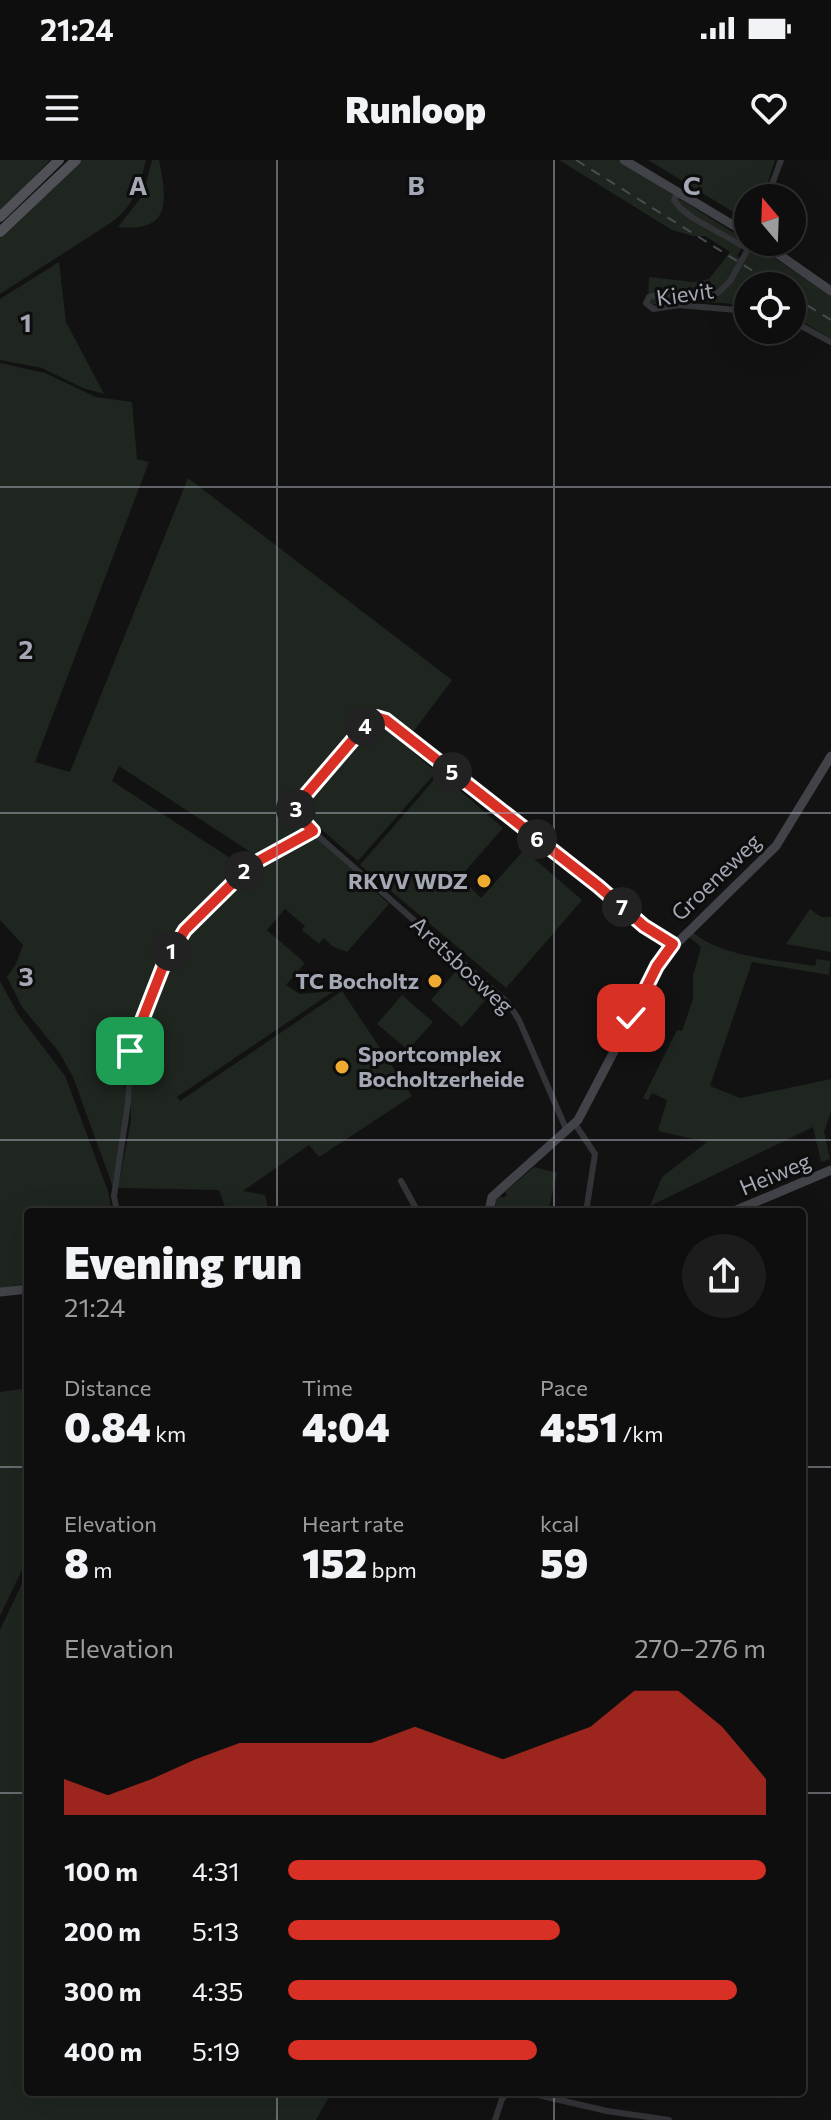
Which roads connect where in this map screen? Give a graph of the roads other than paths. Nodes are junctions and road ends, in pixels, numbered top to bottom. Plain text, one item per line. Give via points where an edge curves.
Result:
1 (59, 160) edge
2 (76, 160) edge
3 (624, 160) edge
4 (781, 160) edge
5 (772, 184) edge
6 (677, 193) junction
7 (0, 217) edge
8 (734, 230) edge
9 (0, 232) edge
10 (734, 233) edge
11 (781, 256) edge
12 (734, 272) edge
13 (831, 291) edge
14 (734, 310) edge
15 (806, 329) edge
16 (831, 342) edge
17 (831, 756) edge
18 (313, 831) junction
19 (673, 944) junction
20 (571, 1127) junction
21 (831, 1170) edge
22 (401, 1181) dead end
23 (116, 1208) edge
24 (416, 1208) edge
25 (490, 1208) edge
26 (587, 1208) edge
27 (741, 1208) edge
28 (24, 1289) edge
29 (0, 1292) edge
30 (505, 2096) edge
31 (542, 2096) edge
32 (495, 2120) edge
33 (669, 2120) edge

1 - 7 main road
2 - 9 main road
3 - 6 street
4 - 5 street
6 - 8 street
6 - 10 street via 674,200 682,210
11 - 13 street
12 - 14 street, Kievit via 718,293 657,294 649,297 647,306
15 - 16 street
17 - 19 street, Groeneweg via 776,846
18 - 19 street via 298,815 297,805 371,719 380,717
18 - 20 street, Aretsbosweg via 508,1003
18 - 23 street via 251,865 174,945 130,1051
19 - 20 street, Groeneweg
20 - 25 street, Groeneweg via 492,1197
20 - 26 street, Aretsbosweg via 595,1154
21 - 27 street, Heiweg
22 - 24 street
28 - 29 street
30 - 32 street
31 - 33 street

